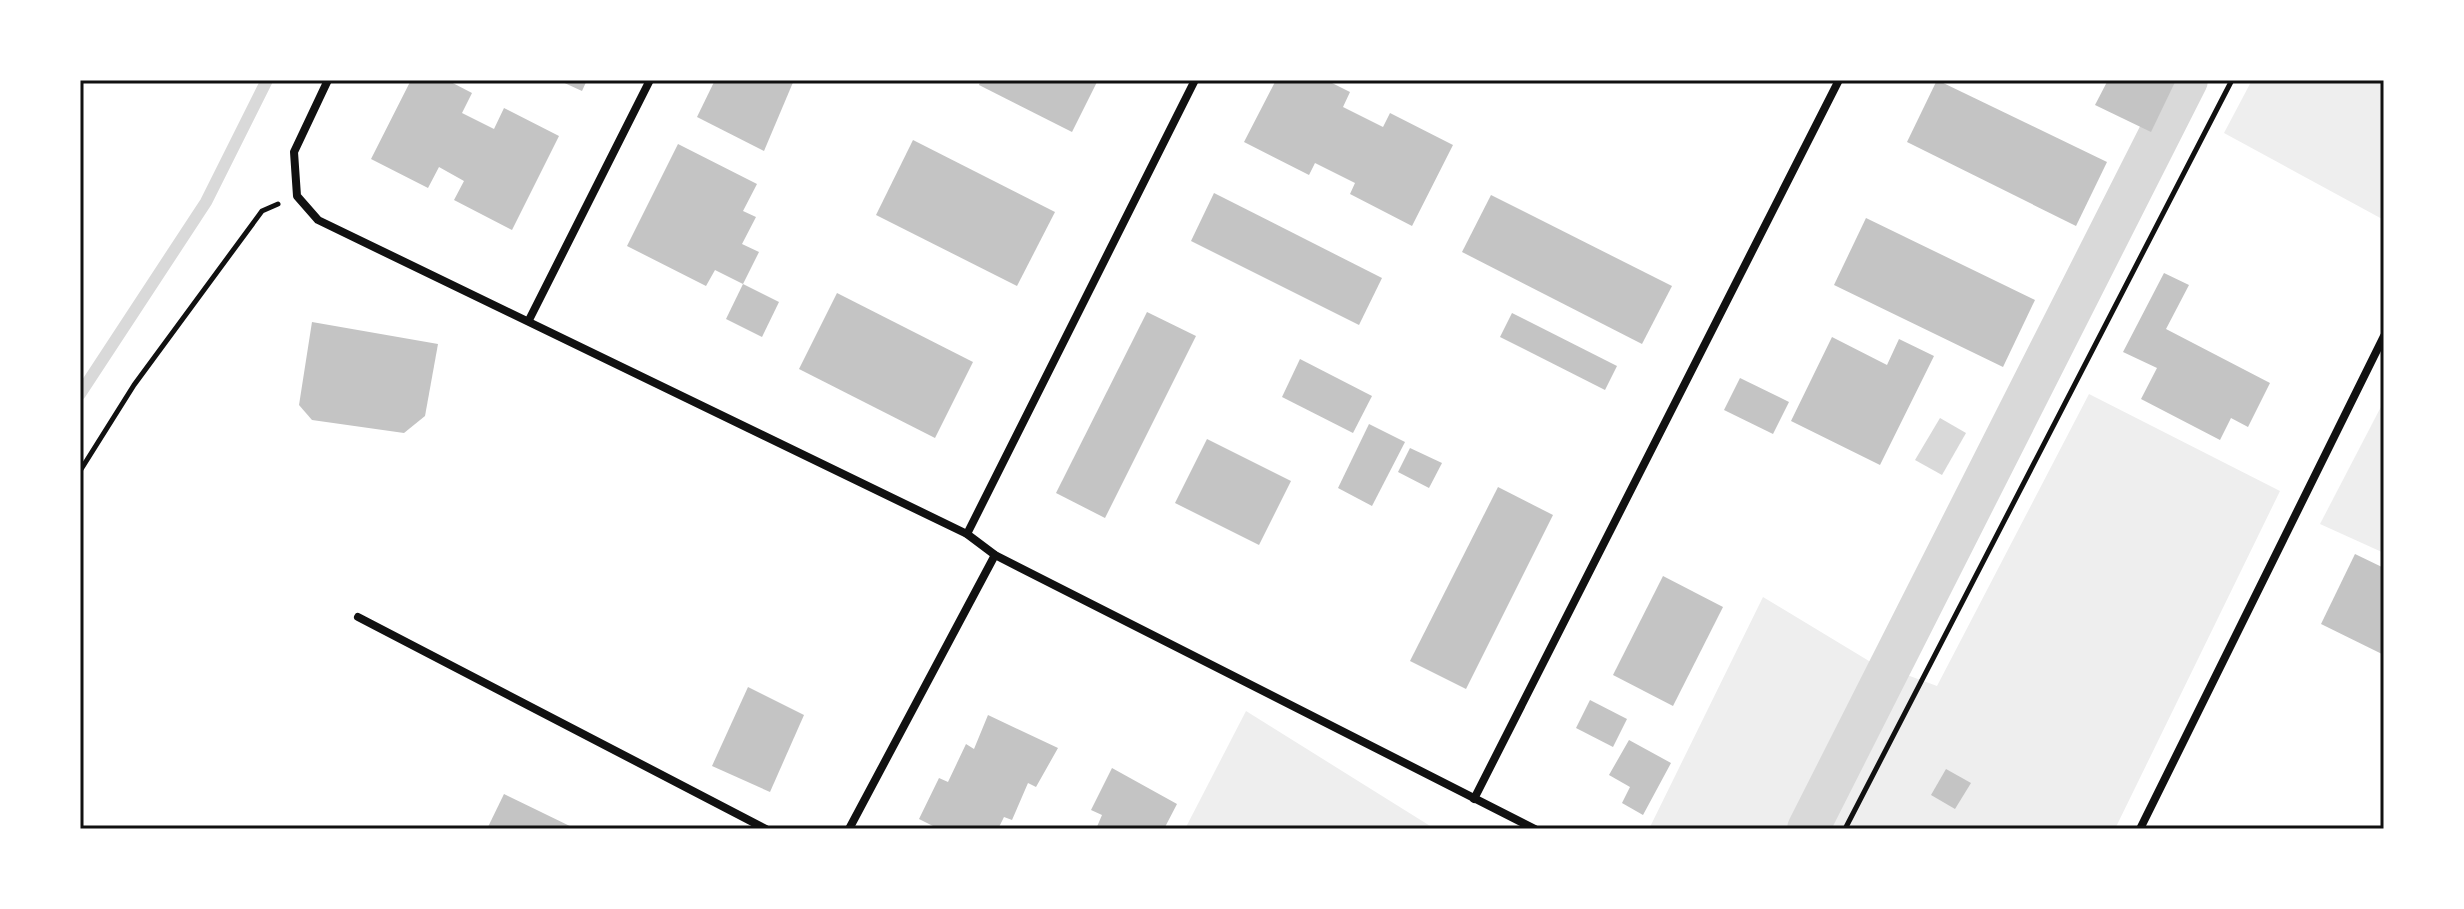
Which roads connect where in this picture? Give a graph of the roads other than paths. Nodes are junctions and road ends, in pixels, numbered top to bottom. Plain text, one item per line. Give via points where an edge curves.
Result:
1 (328, 80) edge
2 (650, 80) edge
3 (1195, 80) edge
4 (1839, 80) edge
5 (529, 320) junction
6 (2384, 336) edge
7 (967, 534) junction
8 (995, 555) junction
9 (358, 617) dead end
10 (1474, 799) junction
11 (766, 829) edge
12 (849, 829) edge
13 (1535, 829) edge
14 (2140, 829) edge

1 - 5 street via 294,152 297,196 318,220
2 - 5 street
3 - 7 street
4 - 10 street
5 - 7 street
6 - 14 street
7 - 8 street
8 - 10 street
8 - 12 street
9 - 11 street
10 - 13 street

